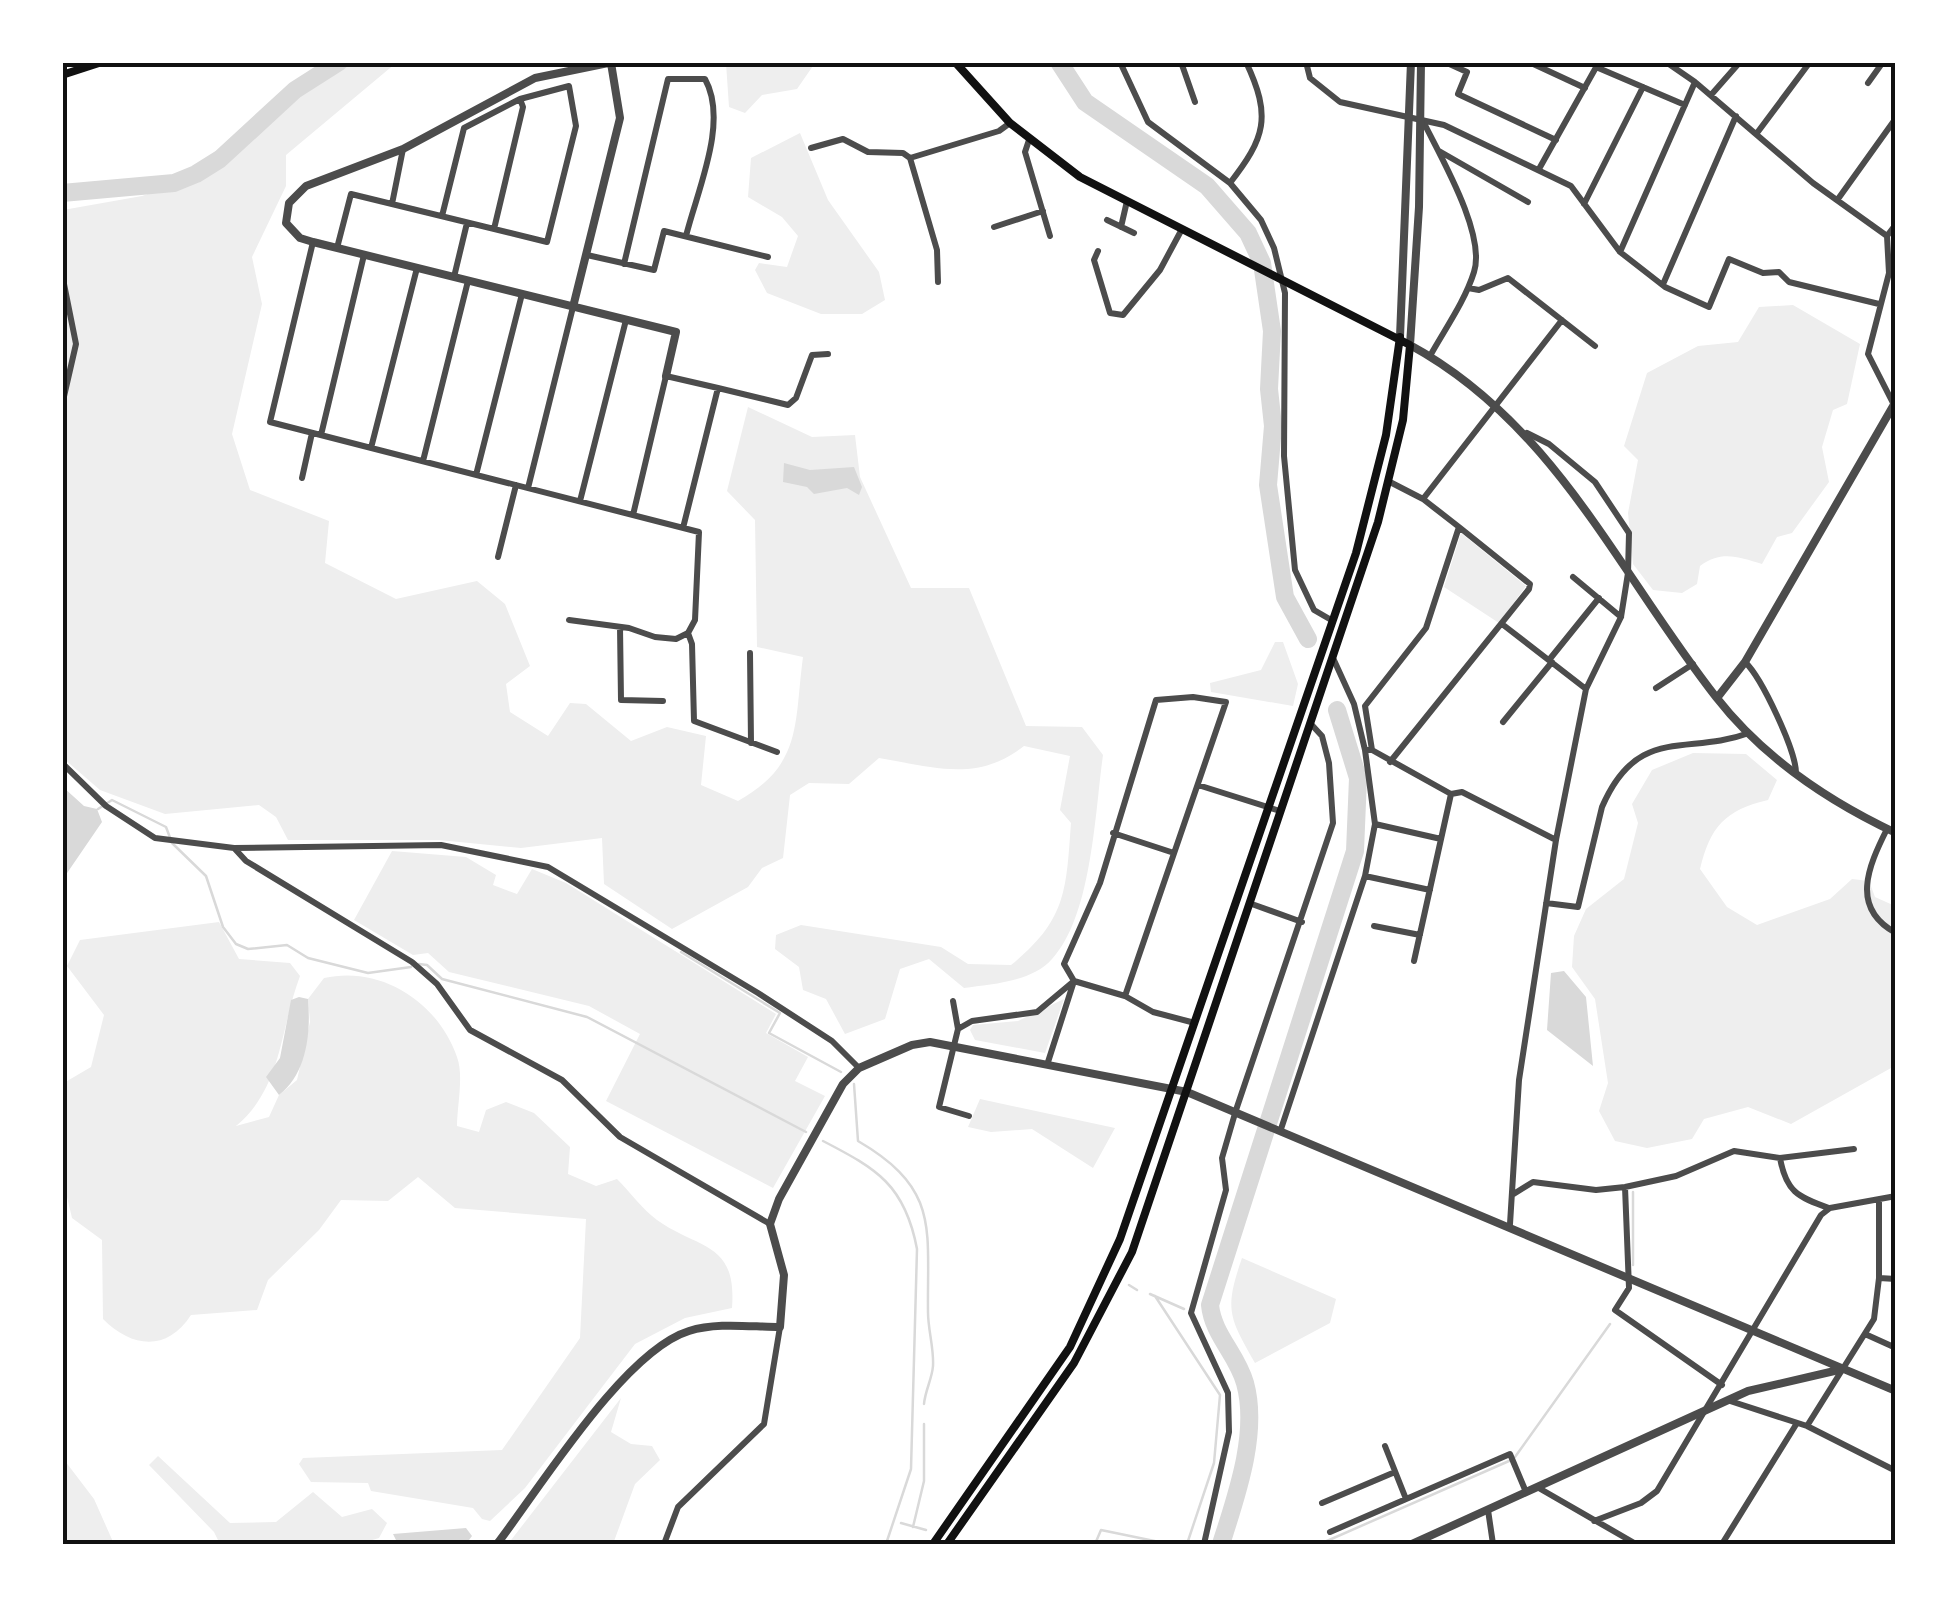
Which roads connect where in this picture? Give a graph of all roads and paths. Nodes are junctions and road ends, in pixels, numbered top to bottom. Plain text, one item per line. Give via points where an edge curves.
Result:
1 (102, 62) edge
2 (955, 62) edge
3 (1120, 62) edge
4 (1181, 62) edge
5 (1246, 62) edge
6 (1306, 62) edge
7 (1411, 62) edge
8 (1421, 62) edge
9 (1445, 62) edge
10 (1529, 62) edge
11 (1666, 62) edge
12 (1740, 62) edge
13 (1810, 62) edge
14 (1884, 62) edge
15 (612, 63) edge
16 (1598, 65) edge
17 (62, 75) edge
18 (1695, 82) junction
19 (1868, 83) dead end
20 (1642, 87) junction
21 (1585, 88) junction
22 (1711, 95) junction
23 (520, 99) junction
24 (1195, 102) dead end
25 (1685, 105) junction
26 (1736, 116) junction
27 (1896, 118) edge
28 (1410, 119) junction
29 (1010, 122) junction
30 (1423, 123) junction
31 (1757, 133) junction
32 (1029, 140) junction
33 (1556, 140) junction
34 (811, 148) dead end
35 (402, 149) junction
36 (1438, 151) junction
37 (910, 158) junction
38 (1539, 169) junction
39 (1230, 183) junction
40 (1838, 198) junction
41 (1127, 201) junction
42 (1528, 202) dead end
43 (392, 204) junction
44 (1584, 204) junction
45 (1043, 211) junction
46 (442, 216) junction
47 (1107, 220) dead end
48 (467, 222) junction
49 (1896, 224) edge
50 (994, 227) dead end
51 (1121, 227) junction
52 (494, 229) junction
53 (1182, 229) junction
54 (1134, 233) dead end
55 (686, 236) junction
56 (1050, 236) dead end
57 (1887, 236) junction
58 (313, 242) junction
59 (337, 248) junction
60 (1098, 250) dead end
61 (1620, 252) junction
62 (364, 255) junction
63 (586, 255) junction
64 (768, 256) dead end
65 (624, 264) junction
66 (417, 268) junction
67 (62, 274) edge
68 (454, 277) junction
69 (1280, 277) junction
70 (468, 281) junction
71 (938, 282) dead end
72 (1664, 282) junction
73 (1468, 288) junction
74 (522, 294) junction
75 (1879, 304) junction
76 (573, 306) junction
77 (626, 320) junction
78 (1562, 320) junction
79 (1400, 338) junction
80 (1410, 345) junction
81 (1595, 346) dead end
82 (828, 354) dead end
83 (1430, 356) junction
84 (666, 376) junction
85 (718, 388) junction
86 (62, 405) edge
87 (1895, 405) edge
88 (1496, 407) junction
89 (316, 434) junction
90 (1527, 434) junction
91 (371, 448) junction
92 (423, 461) junction
93 (476, 474) junction
94 (302, 478) dead end
95 (1388, 482) junction
96 (516, 485) junction
97 (528, 488) junction
98 (1423, 498) junction
99 (580, 501) junction
100 (633, 515) junction
101 (1459, 527) junction
102 (682, 528) junction
103 (498, 557) dead end
104 (1628, 573) junction
105 (1573, 576) dead end
106 (1599, 598) junction
107 (1621, 617) junction
108 (569, 620) dead end
109 (1332, 621) junction
110 (1502, 624) junction
111 (620, 626) junction
112 (688, 633) junction
113 (750, 653) dead end
114 (1332, 658) junction
115 (1550, 661) junction
116 (1744, 662) junction
117 (1693, 664) junction
118 (1656, 688) dead end
119 (1586, 689) junction
120 (1716, 698) junction
121 (663, 702) dead end
122 (1504, 722) dead end
123 (1310, 723) junction
124 (1749, 733) junction
125 (751, 743) junction
126 (1368, 750) junction
127 (776, 752) dead end
128 (1390, 762) junction
129 (62, 764) edge
130 (1796, 773) junction
131 (1198, 784) junction
132 (1451, 794) junction
133 (1268, 808) junction
134 (1280, 811) junction
135 (1375, 824) junction
136 (1891, 831) edge
137 (1113, 833) junction
138 (1441, 839) junction
139 (1556, 840) junction
140 (234, 848) junction
141 (1174, 853) junction
142 (1365, 876) junction
143 (1430, 890) junction
144 (1546, 902) junction
145 (1249, 904) junction
146 (1302, 922) junction
147 (1374, 926) dead end
148 (1896, 934) edge
149 (1420, 935) junction
150 (1414, 961) dead end
151 (1074, 981) junction
152 (1125, 996) junction
153 (952, 1001) dead end
154 (1195, 1023) junction
155 (958, 1029) junction
156 (956, 1044) junction
157 (1048, 1062) junction
158 (858, 1068) junction
159 (1174, 1087) junction
160 (1187, 1092) junction
161 (1236, 1110) junction
162 (969, 1116) dead end
163 (1281, 1129) junction
164 (1854, 1148) dead end
165 (1780, 1158) junction
166 (1626, 1187) junction
167 (1512, 1195) junction
168 (1896, 1196) edge
169 (1879, 1199) junction
170 (1830, 1208) junction
171 (770, 1224) junction
172 (1510, 1224) junction
173 (1628, 1275) junction
174 (1880, 1278) junction
175 (1896, 1279) edge
176 (780, 1327) junction
177 (1753, 1330) junction
178 (1865, 1334) junction
179 (1896, 1348) edge
180 (1843, 1369) junction
181 (1722, 1386) junction
182 (1896, 1391) edge
183 (1726, 1400) junction
184 (1709, 1407) junction
185 (1797, 1423) junction
186 (1807, 1426) junction
187 (1385, 1446) dead end
188 (1896, 1471) edge
189 (1395, 1472) junction
190 (1537, 1487) junction
191 (1526, 1492) junction
192 (1406, 1499) junction
193 (1322, 1504) dead end
194 (1488, 1510) junction
195 (1594, 1521) junction
196 (1330, 1532) dead end
197 (497, 1544) edge
198 (664, 1544) edge
199 (933, 1544) edge
200 (947, 1544) edge
201 (1204, 1544) edge
202 (1412, 1544) edge
203 (1493, 1544) edge
204 (1636, 1544) edge
205 (1722, 1544) edge

1 - 17 main road
2 - 29 main road
3 - 39 street via 1148,122
4 - 24 street
5 - 39 street via 1262,134
6 - 28 street via 1310,78 1340,102
7 - 28 street
8 - 30 street
9 - 33 street via 1467,72 1458,94
10 - 21 street
11 - 18 street
12 - 22 street
13 - 31 street
14 - 19 street
15 - 35 street via 534,78
15 - 63 street via 620,118
16 - 20 street
16 - 21 street
18 - 22 street
18 - 25 street
20 - 25 street
20 - 44 street
21 - 33 street
22 - 26 street
23 - 46 street via 464,128
23 - 52 street
23 - 52 street via 569,86 576,126 546,242
25 - 61 street
26 - 31 street
26 - 72 street
27 - 40 street
28 - 30 street
28 - 79 street
29 - 32 main road
29 - 37 street
30 - 36 street
30 - 38 street via 1444,125
30 - 80 street
31 - 40 street
32 - 41 main road
32 - 45 street via 1025,152
33 - 38 street
34 - 37 street via 844,139 868,152
35 - 43 street
35 - 58 street via 296,193 286,223
36 - 42 street
36 - 73 street via 1472,230 1476,269
37 - 71 street via 937,250
38 - 44 street via 1571,186
39 - 69 street via 1261,220
40 - 57 street
41 - 51 street
41 - 53 main road
43 - 46 street
43 - 59 street via 351,194
44 - 61 street
45 - 50 street
45 - 56 street
46 - 48 street
47 - 51 street
48 - 52 street
48 - 68 street
49 - 57 street
51 - 54 street
53 - 60 street via 1124,315 1110,313 1094,260
53 - 69 main road
55 - 64 street
55 - 65 street via 664,230 654,270
55 - 65 street via 712,132 714,96 705,79 668,80
57 - 75 street via 1889,273
58 - 59 street
58 - 89 street via 270,422
59 - 62 street
61 - 72 street
62 - 66 street
62 - 89 street
63 - 65 street
63 - 76 street
66 - 68 street
66 - 91 street
67 - 86 street via 76,344
68 - 70 street
69 - 79 main road
69 - 109 street via 1284,456 1295,570 1308,602
70 - 74 street
70 - 92 street
72 - 75 street via 1709,307 1729,259
73 - 78 street via 1508,278
73 - 83 street
74 - 76 street
74 - 93 street
75 - 87 street via 1868,354
76 - 77 street
76 - 97 street
77 - 84 street via 676,332
77 - 99 street
78 - 81 street
78 - 88 street
79 - 80 main road
79 - 109 main road via 1372,497
80 - 83 street
80 - 95 main road
82 - 85 street via 812,355 788,406
83 - 88 street
84 - 85 street
84 - 100 street
85 - 102 street
87 - 116 street
88 - 90 street
88 - 98 street
89 - 91 street
89 - 94 street
90 - 104 street
90 - 104 street via 1595,482 1629,532
91 - 92 street
92 - 93 street
93 - 96 street
95 - 98 street
95 - 114 main road
96 - 97 street
96 - 103 street
97 - 99 street
98 - 101 street
99 - 100 street
100 - 102 street
101 - 110 street via 1530,584
101 - 126 street via 1426,628 1365,706
102 - 112 street via 698,532 695,620
104 - 107 street
104 - 117 street
105 - 106 street
106 - 107 street
106 - 115 street
107 - 119 street
108 - 111 street
109 - 133 main road
110 - 115 street
110 - 128 street
111 - 112 street via 655,637
111 - 121 street via 621,700
112 - 125 street via 694,721
113 - 125 street
114 - 123 main road
114 - 126 street
115 - 119 street
115 - 122 street
116 - 120 street
116 - 130 street via 1768,692 1796,756
117 - 118 street
117 - 120 street
119 - 139 street
120 - 124 street
123 - 134 main road
123 - 146 street via 1322,736 1334,811
124 - 130 street
124 - 144 street via 1684,741 1636,758 1602,806 1578,908
125 - 127 street
126 - 128 street
126 - 135 street
128 - 132 street
129 - 140 street via 103,804 155,838
130 - 136 street
131 - 133 street
131 - 137 street via 1226,702 1193,696 1156,700
131 - 141 street
132 - 138 street
132 - 139 street via 1462,792
133 - 134 street
133 - 154 main road
134 - 145 main road
135 - 138 street
135 - 142 street
136 - 148 street via 1872,860 1865,898
137 - 141 street
137 - 151 street via 1100,883 1064,964
138 - 143 street
139 - 144 street
140 - 158 street via 441,846 548,867 742,982 832,1041
140 - 171 street via 412,962 478,1036 543,1067 620,1137
141 - 152 street
142 - 143 street
142 - 163 street
143 - 149 street
144 - 167 street via 1519,1080
145 - 146 street
145 - 160 main road
146 - 161 street
147 - 149 street
149 - 150 street
151 - 152 street
151 - 155 street via 1037,1012
151 - 157 street
152 - 154 street
153 - 155 street
154 - 159 main road
155 - 156 street
156 - 157 street
156 - 158 street via 912,1045
156 - 162 street via 939,1108
157 - 159 street
158 - 171 street
159 - 160 street
159 - 199 main road via 1120,1239 1070,1347
160 - 161 street
160 - 200 main road via 1132,1252 1102,1313 1038,1418
161 - 163 street
161 - 201 street via 1222,1158 1226,1190 1190,1313 1228,1393 1229,1432
163 - 172 street
164 - 165 street
165 - 166 street via 1734,1151 1676,1176
165 - 170 street via 1792,1190
166 - 167 street via 1532,1182
166 - 173 street
167 - 172 street
168 - 169 street
169 - 170 street
169 - 174 street
170 - 177 street
171 - 176 street via 784,1276
172 - 173 street
173 - 177 street
173 - 181 street via 1629,1288 1615,1310
174 - 175 street
174 - 178 street
176 - 197 street via 690,1330 654,1347
176 - 198 street via 764,1424 678,1507
177 - 180 street
177 - 181 street
178 - 179 street
178 - 180 street
180 - 182 street
180 - 183 street
180 - 186 street
181 - 184 street
183 - 184 street
183 - 185 street
184 - 190 street
184 - 195 street via 1656,1491
185 - 186 street
185 - 205 street
186 - 188 street
187 - 189 street
189 - 192 street
189 - 193 street
190 - 191 street
190 - 195 street
191 - 192 street via 1510,1454
191 - 194 street
192 - 196 street
194 - 202 street
194 - 203 street
195 - 204 street

